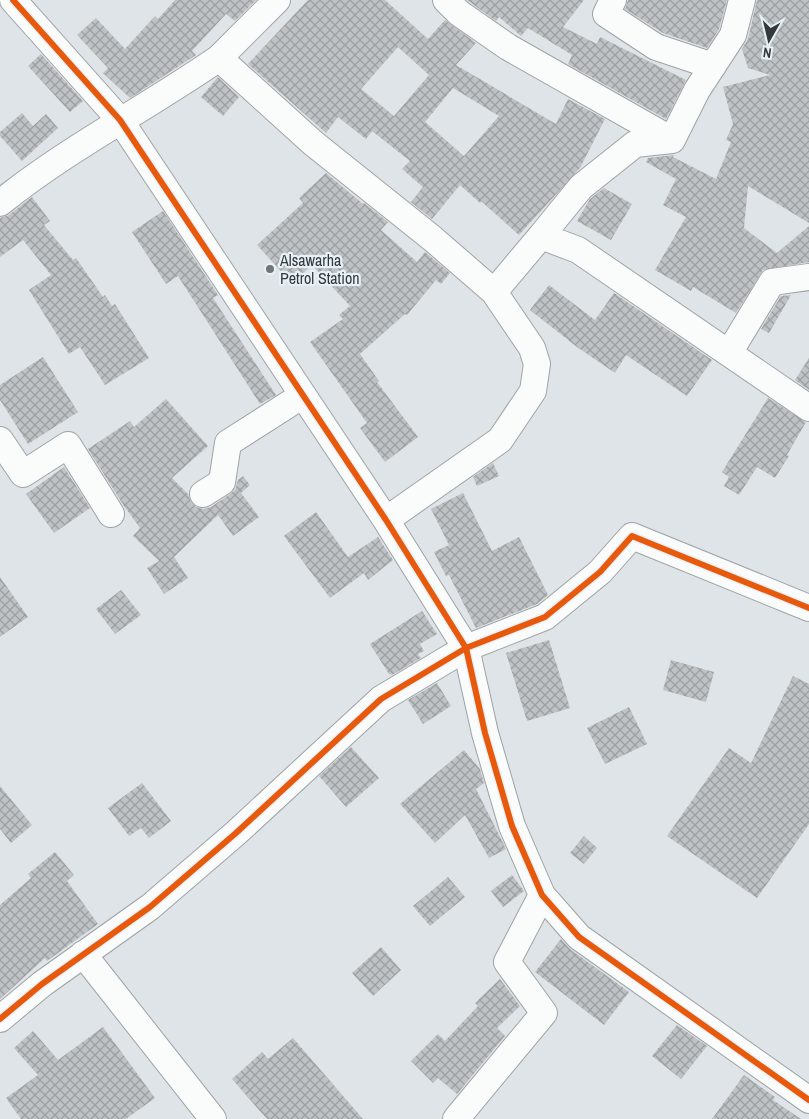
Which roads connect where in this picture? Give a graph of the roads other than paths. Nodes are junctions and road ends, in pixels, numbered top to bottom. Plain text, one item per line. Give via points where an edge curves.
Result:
1 (13, 0) edge
2 (277, 0) edge
3 (446, 0) edge
4 (613, 0) edge
5 (742, 0) edge
6 (218, 58) junction
7 (713, 66) junction
8 (120, 120) junction
9 (672, 140) junction
10 (0, 203) edge
11 (541, 236) junction
12 (809, 277) edge
13 (494, 292) junction
14 (729, 353) junction
15 (303, 395) junction
16 (809, 408) edge
17 (0, 440) edge
18 (203, 494) dead end
19 (111, 514) dead end
20 (386, 520) junction
21 (809, 608) edge
22 (466, 648) junction
23 (542, 895) junction
24 (83, 954) junction
25 (0, 1020) edge
26 (809, 1100) edge
27 (213, 1119) edge
28 (456, 1119) edge

1 - 8 street
2 - 6 street
3 - 9 street via 459,13 508,47
4 - 7 street via 606,14 656,47
5 - 7 street via 733,35
6 - 8 street via 163,96
6 - 13 street via 313,142 433,238
7 - 9 street
8 - 10 street via 23,184
8 - 15 street
9 - 11 street via 635,144 581,187
11 - 13 street
11 - 14 street via 578,250
12 - 14 street via 772,282
13 - 20 street via 532,348 537,364 533,391 500,440
14 - 16 street
15 - 18 street via 228,443 222,482
15 - 20 street
17 - 19 street via 23,474 68,445
20 - 22 street
21 - 22 street via 632,536 600,572 545,617
22 - 23 street via 485,733 512,826
22 - 24 street via 381,700 164,895
23 - 26 street via 580,937
23 - 28 street via 507,962 544,1013
24 - 25 street
24 - 27 street

